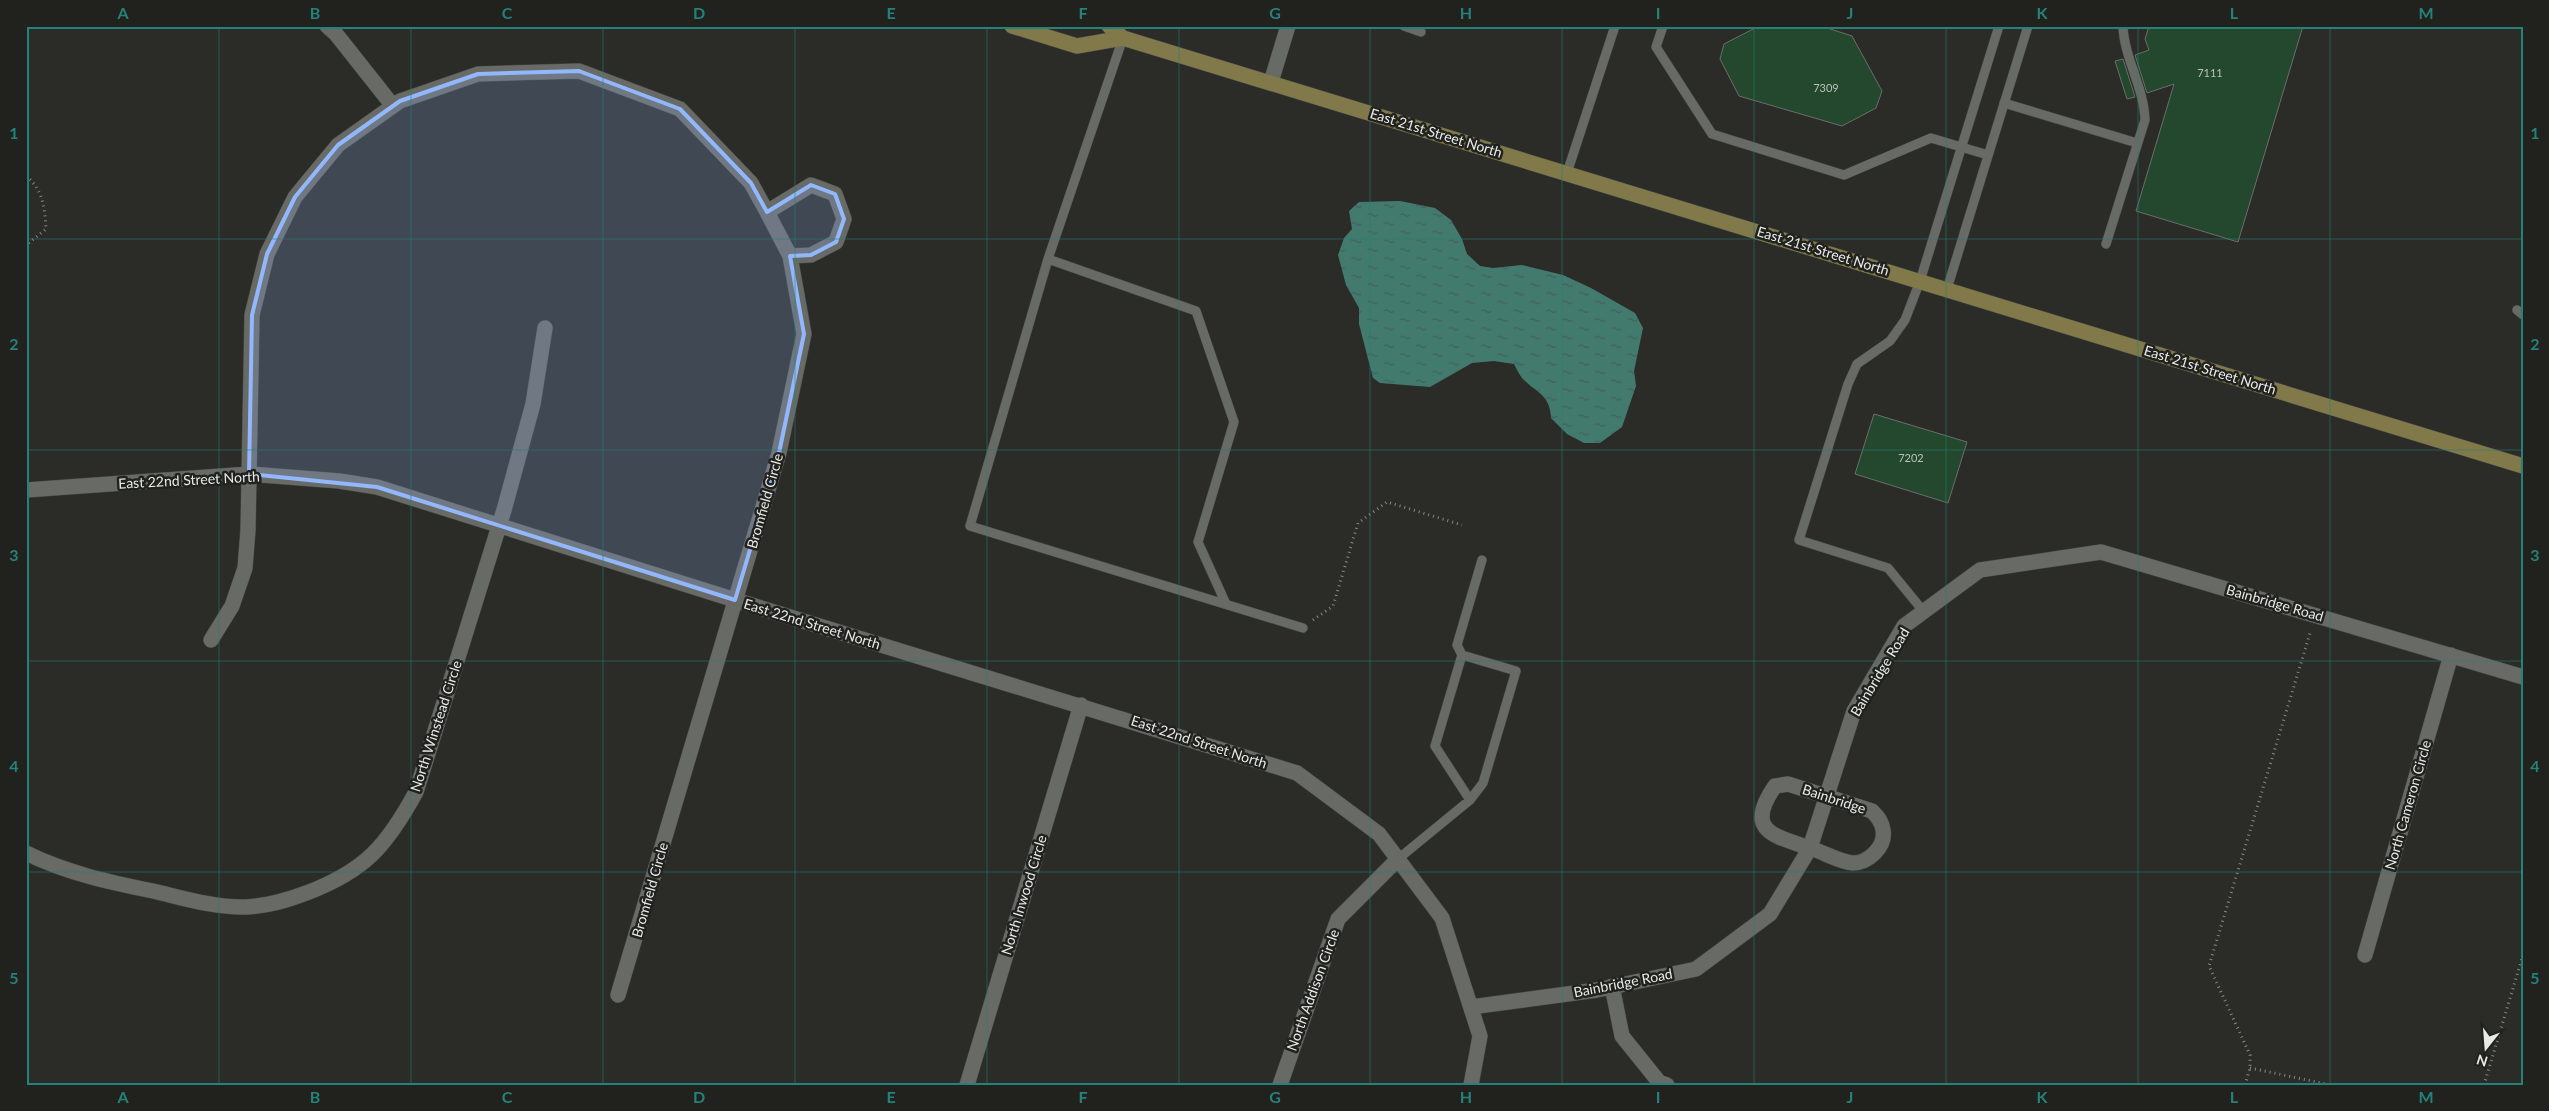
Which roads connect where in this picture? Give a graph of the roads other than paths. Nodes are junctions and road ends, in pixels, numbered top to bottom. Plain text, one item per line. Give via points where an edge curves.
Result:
1 (327, 26) edge
2 (1012, 26) edge
3 (1109, 26) edge
4 (1288, 26) edge
5 (1404, 26) edge
6 (1615, 26) edge
7 (1662, 26) edge
8 (1998, 26) edge
9 (2028, 26) edge
10 (2123, 26) edge
11 (1422, 32) dead end
12 (1123, 38) junction
13 (1271, 82) junction
14 (2004, 103) junction
15 (393, 106) junction
16 (2137, 143) junction
17 (1961, 147) junction
18 (1988, 155) junction
19 (1567, 173) junction
20 (767, 212) junction
21 (2106, 244) dead end
22 (790, 256) junction
23 (1048, 259) junction
24 (1920, 281) junction
25 (1947, 289) junction
26 (545, 328) dead end
27 (2523, 466) edge
28 (249, 474) junction
29 (26, 490) edge
30 (499, 524) junction
31 (1482, 560) dead end
32 (735, 600) junction
33 (1226, 604) junction
34 (1924, 612) junction
35 (1303, 628) road end
36 (211, 640) dead end
37 (2451, 655) junction
38 (1462, 656) junction
39 (2523, 677) edge
40 (1081, 705) junction
41 (1826, 797) junction
42 (1470, 800) junction
43 (1810, 848) junction
44 (26, 853) edge
45 (1398, 859) junction
46 (2365, 955) dead end
47 (1612, 986) junction
48 (618, 995) dead end
49 (1471, 1007) junction
50 (967, 1085) edge
51 (1280, 1085) edge
52 (1471, 1085) edge
53 (1667, 1085) edge

1 - 15 street
2 - 12 main road, East 21st Street North via 1076,46
3 - 12 main road, East 21st Street North
4 - 13 street
5 - 11 lane
6 - 19 lane
7 - 17 lane via 1656,47 1712,134 1844,176 1931,138
8 - 17 lane
9 - 14 lane
10 - 16 lane via 2144,103 2144,120
12 - 13 main road, East 21st Street North
12 - 23 lane
13 - 19 main road, East 21st Street North
14 - 16 lane
14 - 18 lane
15 - 20 street, Bromfield Circle via 478,74 579,71 680,109 751,182
15 - 28 street, Bromfield Circle via 338,145 295,197 267,254 252,315
16 - 21 lane
17 - 18 lane
17 - 24 lane
18 - 25 lane
19 - 24 main road, East 21st Street North
20 - 22 street, Bromfield Circle
20 - 22 street via 811,185 835,194 844,219 836,242 811,255
22 - 32 street, Bromfield Circle via 804,334 779,453
23 - 33 lane via 1196,311 1234,422 1198,542
23 - 33 lane via 970,526
24 - 25 main road, East 21st Street North
24 - 34 lane via 1905,320 1890,341 1857,364 1799,540 1888,568
25 - 27 main road, East 21st Street North
26 - 30 street, North Winstead Circle via 533,404
28 - 29 street, East 22nd Street North
28 - 30 street, East 22nd Street North via 377,486
28 - 36 street, Bromfield Circle via 245,568 232,606
30 - 32 street, East 22nd Street North
30 - 44 street, North Winstead Circle via 416,792 400,822 380,847 353,872 282,903 245,907 212,904 119,884 59,868
31 - 38 lane via 1457,645
32 - 40 street, East 22nd Street North
32 - 48 street, Bromfield Circle
33 - 35 lane
34 - 37 street, Bainbridge Road via 1980,570 2101,552
34 - 41 street, Bainbridge Road via 1904,626 1854,711
37 - 39 street, Bainbridge Road
37 - 46 street, North Cameron Circle
38 - 42 lane via 1435,746
38 - 42 lane via 1516,671 1483,783
40 - 45 street, East 22nd Street North via 1298,773 1379,834
40 - 50 street, North Inwood Circle
41 - 43 street, Bainbridge Road
41 - 43 street, Bainbridge via 1788,784 1775,786 1766,800 1761,817 1765,830 1777,838
41 - 43 street, Bainbridge via 1872,811 1884,832 1879,848 1869,859 1852,863
42 - 45 lane
43 - 47 street, Bainbridge Road via 1770,914 1696,969
45 - 49 street, East 22nd Street North via 1442,918
45 - 51 street, North Addison Circle via 1338,919
47 - 49 street, Bainbridge Road
47 - 53 street via 1622,1036 1660,1082
49 - 52 street, East 22nd Street North via 1480,1036

